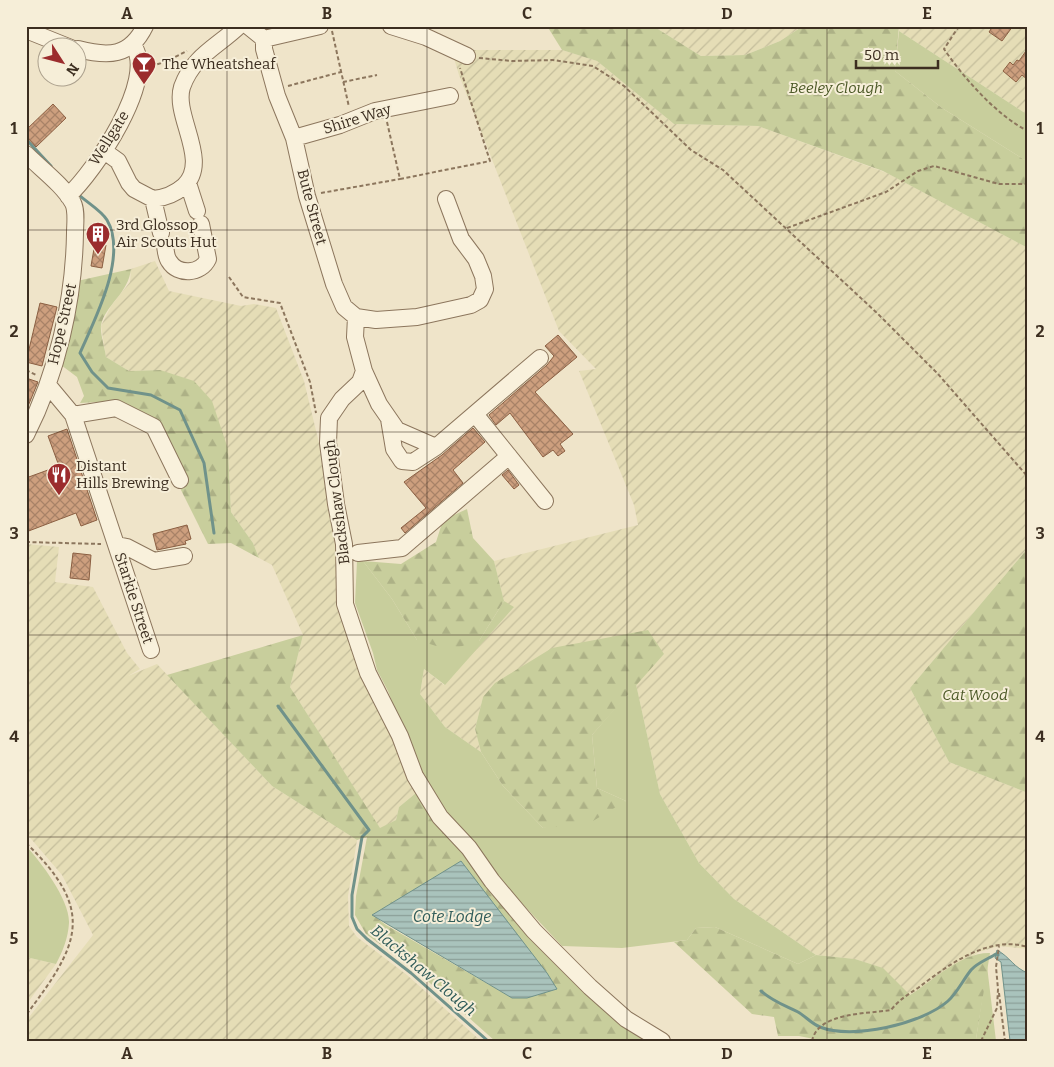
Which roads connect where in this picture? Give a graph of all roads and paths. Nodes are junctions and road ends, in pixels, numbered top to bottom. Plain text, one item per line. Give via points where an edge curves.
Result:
1 (145, 26) edge
2 (239, 26) edge
3 (248, 26) edge
4 (320, 26) edge
5 (331, 26) edge
6 (391, 26) edge
7 (958, 26) edge
8 (26, 30) edge
9 (46, 38) edge
10 (264, 39) junction
11 (133, 45) junction
12 (188, 50) dead end
13 (88, 52) edge
14 (461, 52) junction
15 (138, 64) junction
16 (341, 72) junction
17 (377, 75) dead end
18 (343, 82) junction
19 (276, 89) junction
20 (450, 96) dead end
21 (384, 109) junction
22 (352, 120) junction
23 (1028, 131) edge
24 (294, 138) junction
25 (104, 151) junction
26 (26, 154) edge
27 (400, 179) junction
28 (188, 183) junction
29 (1028, 184) edge
30 (307, 196) junction
31 (72, 197) junction
32 (153, 199) junction
33 (446, 199) dead end
34 (787, 228) junction
35 (229, 277) dead end
36 (356, 317) junction
37 (540, 358) dead end
38 (364, 371) junction
39 (48, 385) junction
40 (475, 414) junction
41 (74, 415) junction
42 (389, 418) junction
43 (319, 419) dead end
44 (26, 435) edge
45 (436, 447) junction
46 (509, 456) junction
47 (1028, 477) edge
48 (180, 480) dead end
49 (545, 501) dead end
50 (26, 542) edge
51 (117, 545) junction
52 (358, 553) dead end
53 (184, 556) dead end
54 (152, 650) dead end
55 (26, 843) edge
56 (999, 946) dead end
57 (1028, 947) edge
58 (998, 989) junction
59 (26, 1015) edge
60 (662, 1041) edge
61 (812, 1041) edge
62 (981, 1041) edge
63 (1005, 1041) edge

1 - 11 street
2 - 28 street via 196,61 181,89 194,164
3 - 10 street
4 - 10 street
5 - 16 path
6 - 14 street
7 - 23 path via 944,49 953,63 999,112
8 - 9 street
10 - 19 street, Bute Street
11 - 13 street via 112,54
11 - 15 street, Wellgate
12 - 15 path via 154,66
14 - 27 path via 490,161
14 - 34 path via 512,61 554,60 594,66 624,86 677,133 691,150 723,170
15 - 25 street, Wellgate via 137,81 127,112
16 - 18 path
16 - 19 path
17 - 18 path
18 - 22 path
19 - 24 street, Bute Street
20 - 21 street, Shire Way
21 - 22 street, Shire Way
21 - 27 path
22 - 24 street, Shire Way
24 - 30 street, Bute Street
25 - 31 street, Wellgate
25 - 32 street via 118,161 134,189
26 - 31 street
27 - 30 path
28 - 32 street via 171,195
28 - 32 street via 208,260 198,270 191,272 174,266 168,259
29 - 34 path via 999,184 934,166 918,171 886,192
30 - 36 street, Bute Street via 334,284 344,307
31 - 39 street, Hope Street via 75,266
33 - 36 street via 461,239 476,259 482,276 485,289 480,300 463,308 417,317 376,320
34 - 47 path via 920,356
35 - 43 path via 243,297 280,303 310,382
36 - 38 street via 355,337
37 - 40 street
38 - 42 street
38 - 60 street, Blackshaw Clough via 360,382 342,399 329,418 328,443 344,544 345,604 368,673 400,736 415,776 440,817 534,930 590,987 626,1019
39 - 41 street
39 - 44 street, Hope Street
40 - 45 street
40 - 46 street
41 - 48 street via 116,408 154,427
41 - 51 street, Starkie Street
42 - 45 street via 397,430
42 - 45 street via 394,450 402,461 413,462
46 - 49 street
46 - 52 street via 402,548
50 - 51 path
51 - 53 street via 154,561
51 - 54 street, Starkie Street
55 - 59 path via 60,883 68,897 73,918 72,939 66,958
56 - 58 path
57 - 61 path via 1000,945 975,952 900,998 891,1010 829,1020 814,1033
58 - 62 path via 997,1008
58 - 63 path

